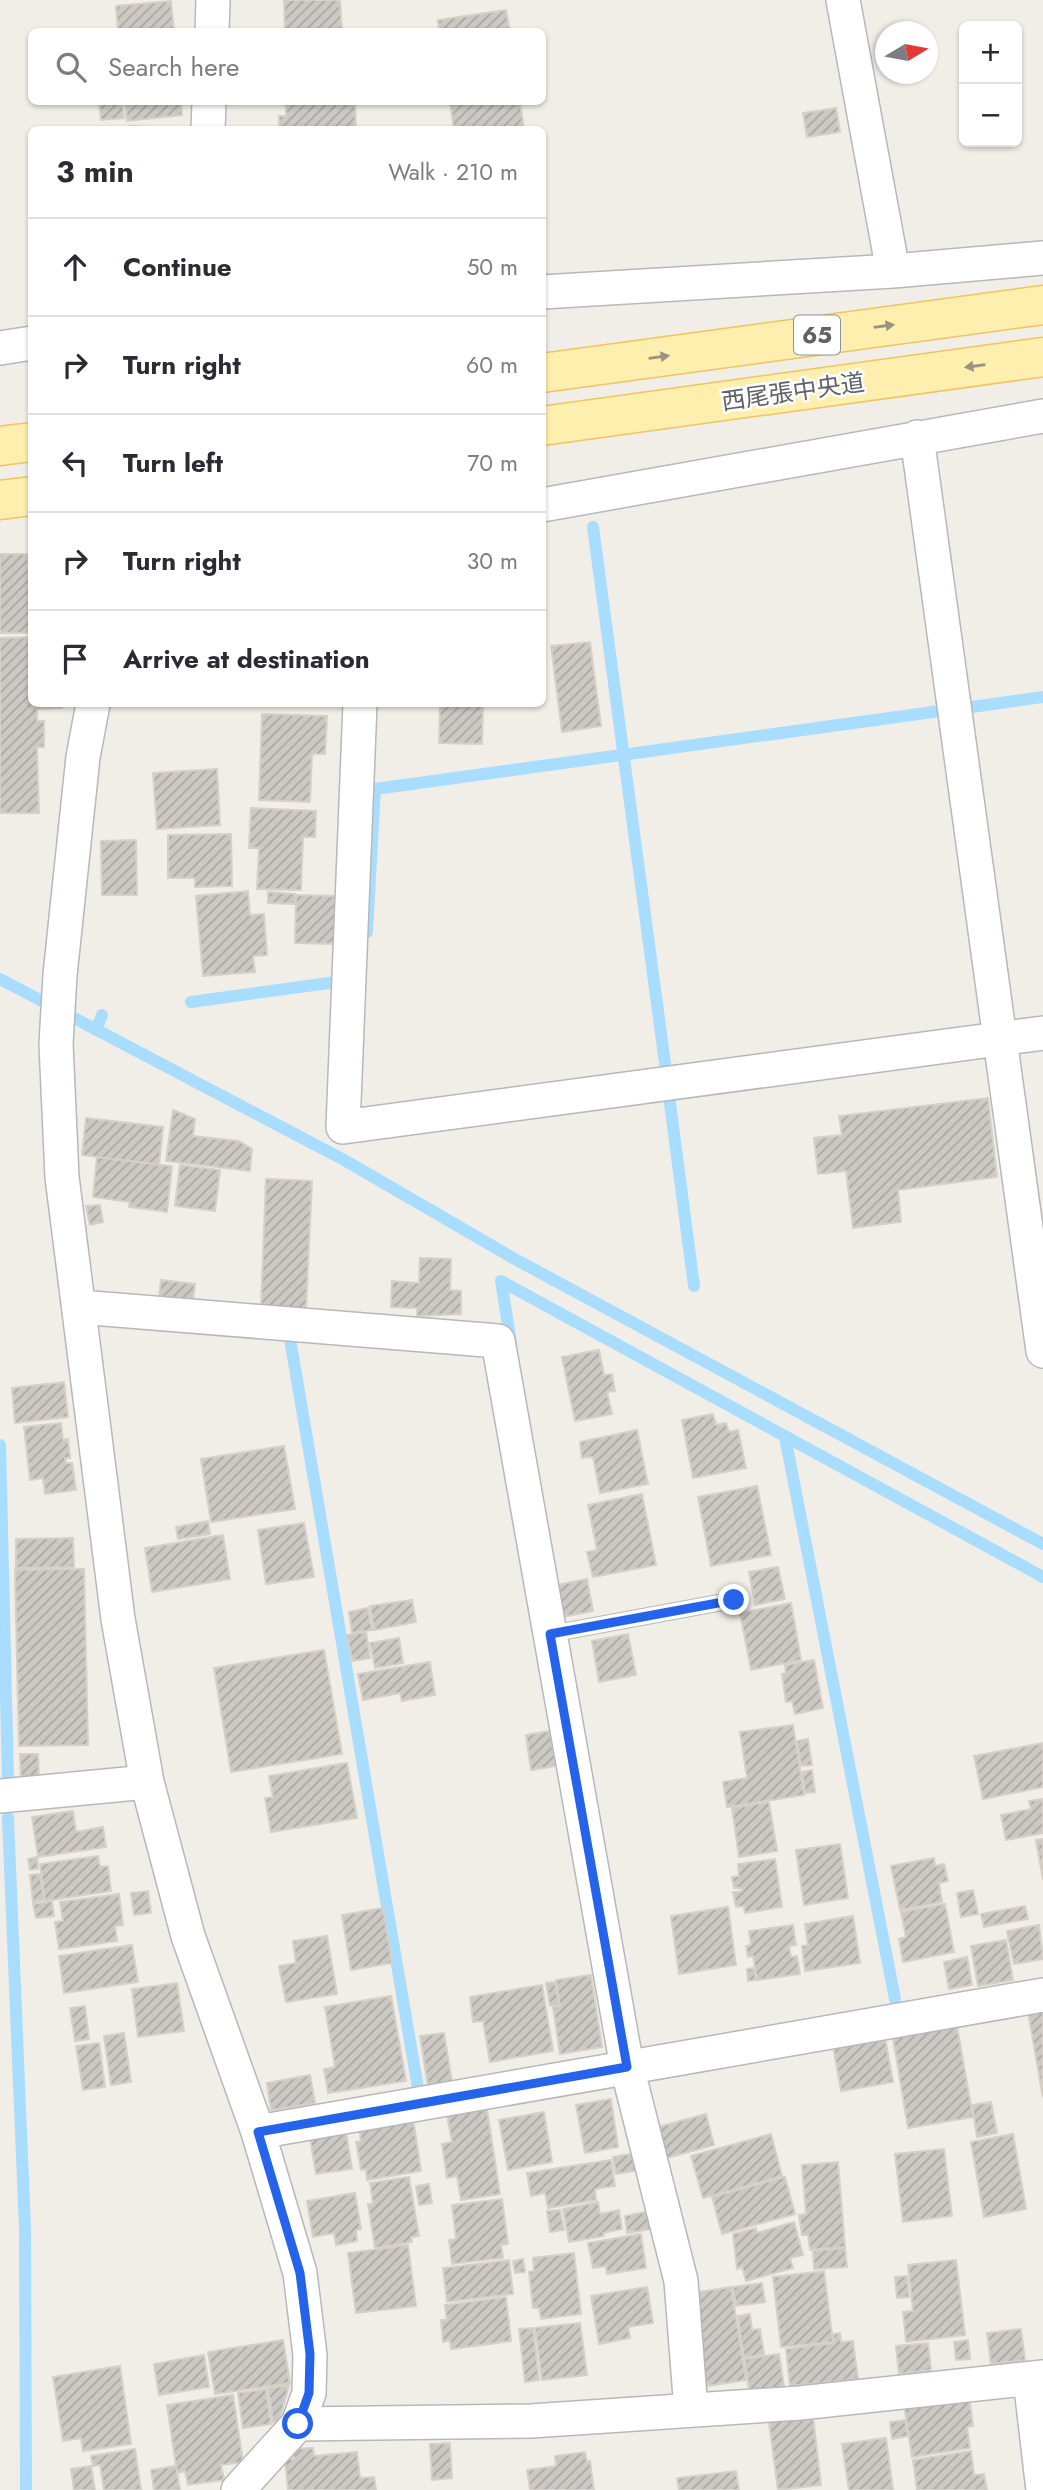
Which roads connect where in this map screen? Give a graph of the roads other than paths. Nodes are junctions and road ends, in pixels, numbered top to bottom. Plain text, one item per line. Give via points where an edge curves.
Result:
1 (213, 0) edge
2 (843, 0) edge
3 (212, 28) edge
4 (209, 105) edge
5 (208, 126) edge
6 (1043, 258) edge
7 (893, 271) junction
8 (546, 292) edge
9 (1043, 305) edge
10 (28, 344) edge
11 (0, 348) edge
12 (1043, 357) edge
13 (546, 372) edge
14 (1043, 416) edge
15 (546, 425) edge
16 (917, 437) junction
17 (28, 442) edge
18 (0, 446) edge
19 (28, 496) edge
20 (0, 500) edge
21 (546, 504) edge
22 (92, 707) edge
23 (360, 707) edge
24 (1043, 1033) edge
25 (1002, 1039) junction
26 (80, 1307) junction
27 (1043, 1351) edge
28 (734, 1600) dead end
29 (550, 1634) junction
30 (146, 1782) junction
31 (0, 1796) edge
32 (1043, 1995) edge
33 (627, 2067) junction
34 (258, 2132) junction
35 (1037, 2378) edge
36 (691, 2410) junction
37 (298, 2424) junction
38 (238, 2490) edge
39 (1043, 2490) edge

1 - 3 street
2 - 7 street
4 - 5 street
6 - 7 street
7 - 8 street
13 -> 9 main road, 65
10 - 11 street
12 -> 15 main road, 西尾張中央道 / 65
14 - 16 street
16 - 21 street
16 - 25 street
17 - 18 main road
19 - 20 main road
22 - 26 street via 60,975 57,1044 62,1177
23 - 25 street via 343,1127
24 - 25 street
25 - 27 street
26 - 29 street via 498,1341
26 - 30 street via 118,1619
28 - 29 lane
29 - 33 street
30 - 31 street
30 - 34 street via 188,1936
32 - 33 street
33 - 34 street
33 - 36 street via 681,2281
34 - 37 street via 300,2273 310,2354 309,2393
35 - 36 street
35 - 39 street
36 - 37 street via 531,2421
37 - 38 street

